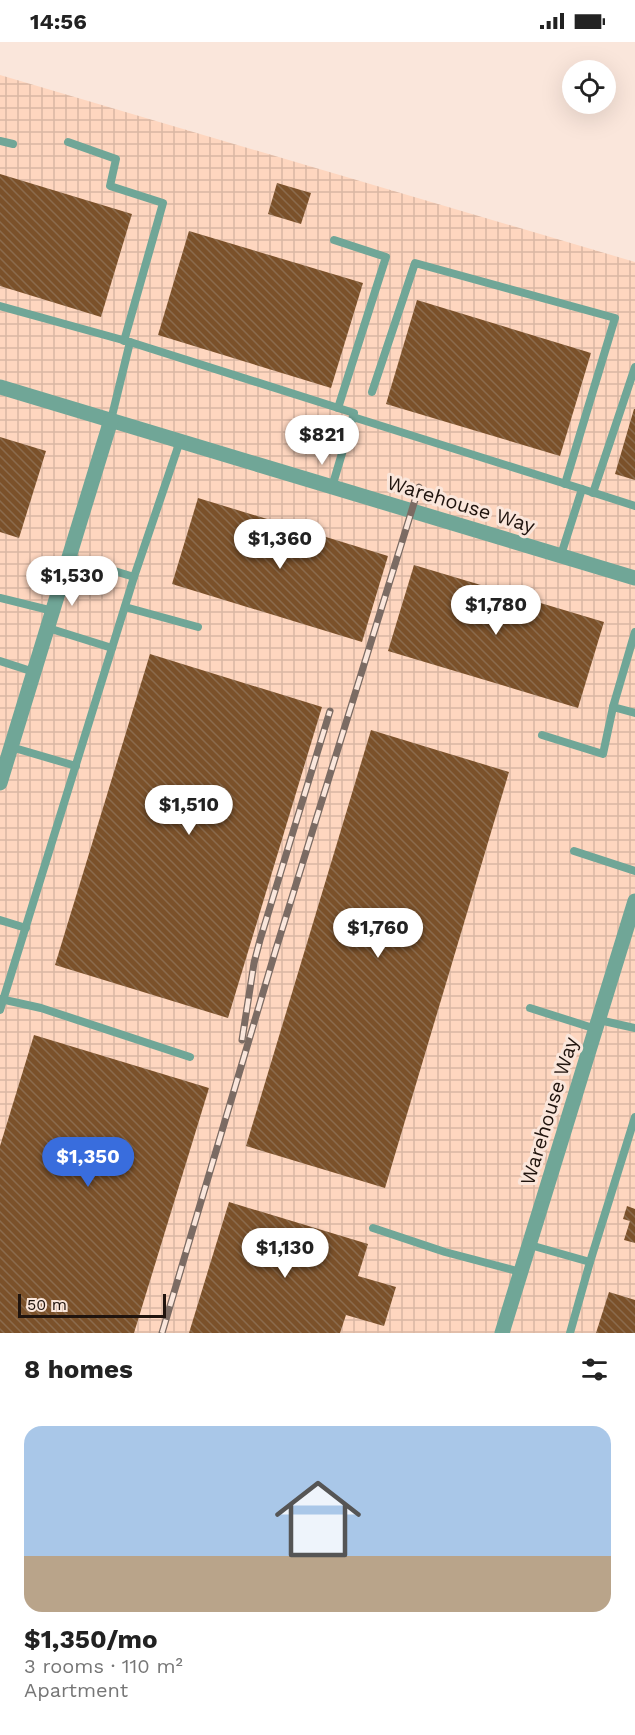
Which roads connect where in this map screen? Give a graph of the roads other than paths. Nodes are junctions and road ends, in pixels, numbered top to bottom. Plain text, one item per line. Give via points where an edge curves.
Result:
1 (0, 141) edge
2 (68, 142) dead end
3 (13, 144) dead end
4 (334, 240) dead end
5 (0, 306) edge
6 (127, 341) junction
7 (635, 367) edge
8 (0, 387) edge
9 (372, 393) dead end
10 (338, 408) junction
11 (353, 417) junction
12 (111, 420) junction
13 (180, 441) junction
14 (565, 484) junction
15 (332, 486) junction
16 (582, 489) junction
17 (593, 493) junction
18 (635, 506) edge
19 (561, 555) junction
20 (69, 557) junction
21 (134, 577) junction
22 (635, 578) edge
23 (0, 598) edge
24 (125, 607) junction
25 (53, 612) junction
26 (198, 627) dead end
27 (48, 628) junction
28 (635, 632) edge
29 (112, 648) junction
30 (0, 661) edge
31 (34, 672) junction
32 (613, 707) junction
33 (635, 713) edge
34 (542, 735) dead end
35 (11, 747) junction
36 (76, 766) junction
37 (0, 783) edge
38 (574, 852) dead end
39 (635, 871) edge
40 (635, 901) edge
41 (0, 920) edge
42 (26, 928) junction
43 (2, 999) edge
44 (530, 1008) dead end
45 (0, 1010) edge
46 (597, 1024) junction
47 (635, 1028) edge
48 (190, 1057) dead end
49 (635, 1117) edge
50 (373, 1228) dead end
51 (530, 1245) junction
52 (590, 1262) junction
53 (521, 1272) junction
54 (502, 1333) edge
55 (570, 1333) edge

1 - 3 lane
2 - 6 lane via 116,159 110,186 163,203
4 - 10 lane via 386,257
5 - 6 lane
6 - 10 lane
6 - 12 lane
7 - 17 lane
8 - 12 street, Warehouse Way
9 - 14 lane via 415,263 615,318
10 - 11 lane via 354,413
11 - 14 lane
11 - 15 lane
12 - 13 street, Warehouse Way
12 - 20 street
13 - 15 street, Warehouse Way
13 - 21 lane
14 - 16 lane
15 - 19 street, Warehouse Way
16 - 17 lane
16 - 19 lane
17 - 18 lane
19 - 22 street, Warehouse Way
20 - 21 lane
20 - 25 street
21 - 24 lane
23 - 25 lane
24 - 26 lane
24 - 29 lane
25 - 27 street
27 - 29 lane
27 - 31 street
28 - 32 lane
29 - 36 lane
30 - 31 lane
31 - 35 street
32 - 33 lane
32 - 34 lane via 603,754
35 - 36 lane
35 - 37 street
36 - 42 lane
38 - 39 lane
40 - 46 street, Warehouse Way
41 - 42 lane
42 - 43 lane
43 - 45 lane
43 - 48 lane
44 - 46 lane
46 - 47 lane
46 - 51 street, Warehouse Way
49 - 52 lane
50 - 53 lane
51 - 52 lane
51 - 53 street, Warehouse Way
52 - 55 lane
53 - 54 street, Warehouse Way

